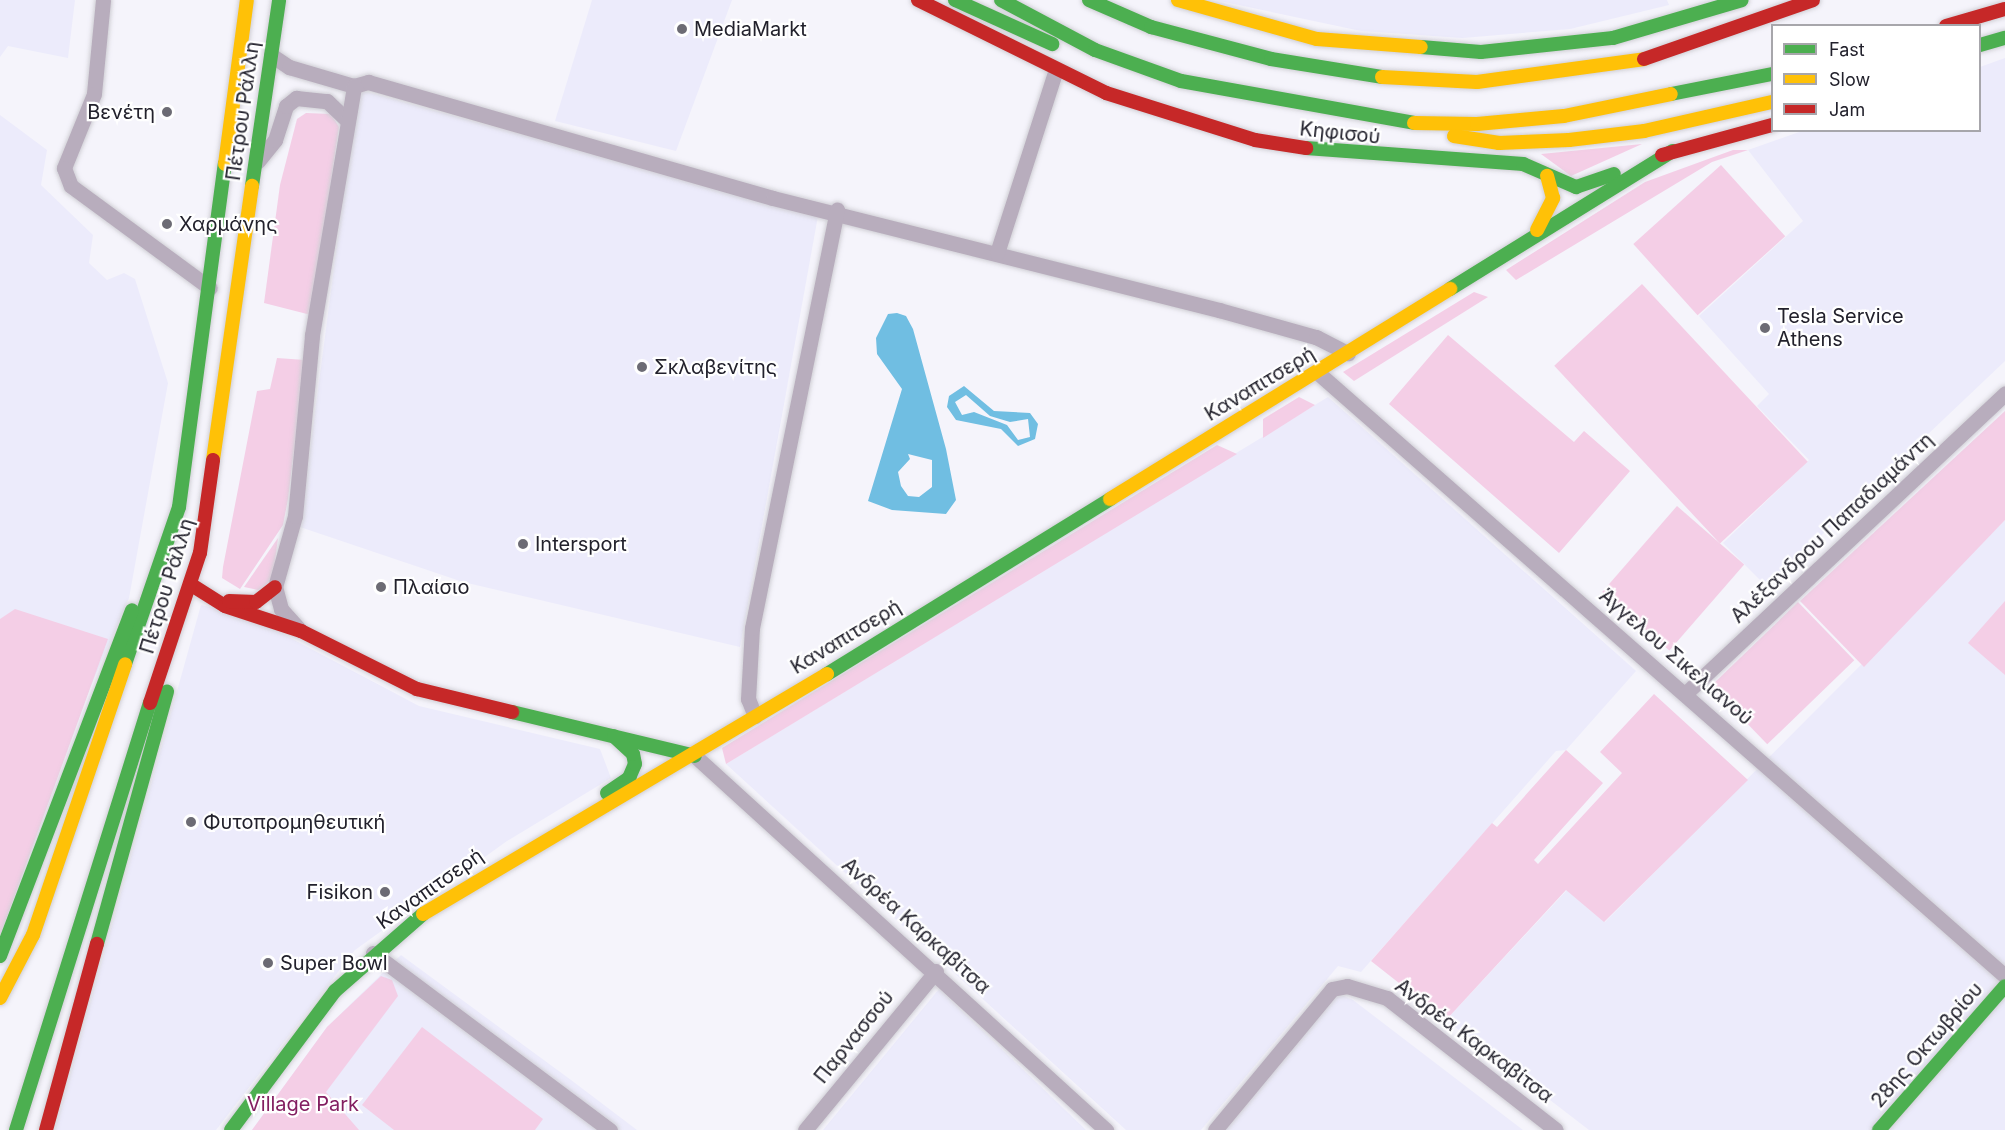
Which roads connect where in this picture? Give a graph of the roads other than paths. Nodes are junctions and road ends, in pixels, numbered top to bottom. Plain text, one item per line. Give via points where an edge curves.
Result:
1 (103, 0) edge
2 (247, 0) edge
3 (279, 0) edge
4 (918, 0) edge
5 (955, 0) edge
6 (1001, 0) edge
7 (1089, 0) edge
8 (1098, 0) edge
9 (1178, 0) edge
10 (1694, 0) edge
11 (1742, 0) edge
12 (1813, 0) edge
13 (2005, 9) edge
14 (1113, 12) junction
15 (1707, 13) junction
16 (1953, 24) edge
17 (2005, 38) edge
18 (1981, 45) edge
19 (2005, 47) edge
20 (271, 55) junction
21 (1981, 56) edge
22 (1139, 67) junction
23 (1055, 72) junction
24 (1771, 74) edge
25 (354, 86) junction
26 (1771, 102) edge
27 (347, 120) junction
28 (1391, 122) junction
29 (1771, 126) edge
30 (1673, 151) junction
31 (256, 164) junction
32 (1547, 176) junction
33 (837, 210) junction
34 (1533, 234) junction
35 (997, 253) junction
36 (210, 288) junction
37 (1348, 353) junction
38 (1317, 372) junction
39 (2005, 393) edge
40 (179, 507) junction
41 (190, 584) junction
42 (275, 587) junction
43 (211, 599) junction
44 (176, 627) junction
45 (301, 631) junction
46 (1686, 693) junction
47 (755, 716) junction
48 (614, 736) junction
49 (695, 756) junction
50 (585, 814) junction
51 (373, 953) junction
52 (0, 956) edge
53 (936, 971) junction
54 (2005, 976) edge
55 (2005, 986) edge
56 (0, 998) edge
57 (16, 1130) edge
58 (46, 1130) edge
59 (231, 1130) edge
60 (610, 1130) edge
61 (806, 1130) edge
62 (1106, 1130) edge
63 (1215, 1130) edge
64 (1556, 1130) edge
65 (1879, 1130) edge

1 - 36 street via 94,94 64,168 71,186
2 - 36 main road, Πέτρου Ράλλη
3 - 20 main road, Πέτρου Ράλλη
4 - 23 main road, Κηφισού
5 - 22 main road via 1056,46
6 - 22 main road
7 - 14 main road
8 - 14 main road
9 - 15 main road via 1317,39 1452,52 1512,51 1612,38
10 - 15 street
11 - 15 main road
12 - 14 main road via 1710,41 1627,63 1477,82 1393,79 1314,68 1192,40
13 - 16 main road
17 - 18 main road
19 - 21 main road
20 - 25 street via 289,67
20 - 31 main road, Πέτρου Ράλλη
22 - 28 main road via 1263,101
23 - 32 main road, Κηφισού via 1136,105 1255,140 1354,155 1523,164
23 - 35 street
24 - 28 main road via 1564,116 1477,124
25 - 27 street
25 - 33 street via 368,82 695,177
26 - 28 main road via 1644,130 1569,140 1498,143
27 - 31 street via 327,101 296,98 286,106 275,140
27 - 42 street via 312,335 295,516
29 - 30 main road, Κηφισού
30 - 32 main road, Κηφισού via 1584,186
30 - 34 main road, Καναπιτσερή
31 - 41 main road, Πέτρου Ράλλη via 210,509
32 - 34 main road via 1553,198
33 - 35 street
33 - 47 street via 752,628 748,699
34 - 37 main road, Καναπιτσερή
35 - 37 street via 1295,331
36 - 40 main road, Πέτρου Ράλλη
37 - 38 main road, Καναπιτσερή
38 - 46 street, Άγγελου Σικελιανού
38 - 47 main road, Καναπιτσερή
39 - 46 street, Αλέξανδρου Παπαδιαμάντη
40 - 52 main road via 107,669
40 - 56 main road, Πέτρου Ράλλη via 45,902
41 - 43 main road
41 - 44 main road, Πέτρου Ράλλη
42 - 43 main road via 269,597 256,602
42 - 45 street via 281,609
43 - 45 main road
44 - 57 main road, Πέτρου Ράλλη
44 - 58 main road via 161,727
45 - 48 main road via 417,689
46 - 54 street, Άγγελου Σικελιανού
47 - 49 main road, Καναπιτσερή
48 - 49 main road
48 - 50 main road via 633,754 634,769
49 - 50 main road, Καναπιτσερή
49 - 53 street, Ανδρέα Καρκαβίτσα
50 - 51 main road, Καναπιτσερή via 463,885
51 - 59 main road, Καναπιτσερή via 316,1015
51 - 60 street
53 - 61 street, Παρνασσού
53 - 62 street, Ανδρέα Καρκαβίτσα
55 - 65 main road, 28ης Οκτωβρίου
63 - 64 street, Ανδρέα Καρκαβίτσα via 1332,989 1347,986 1387,998

